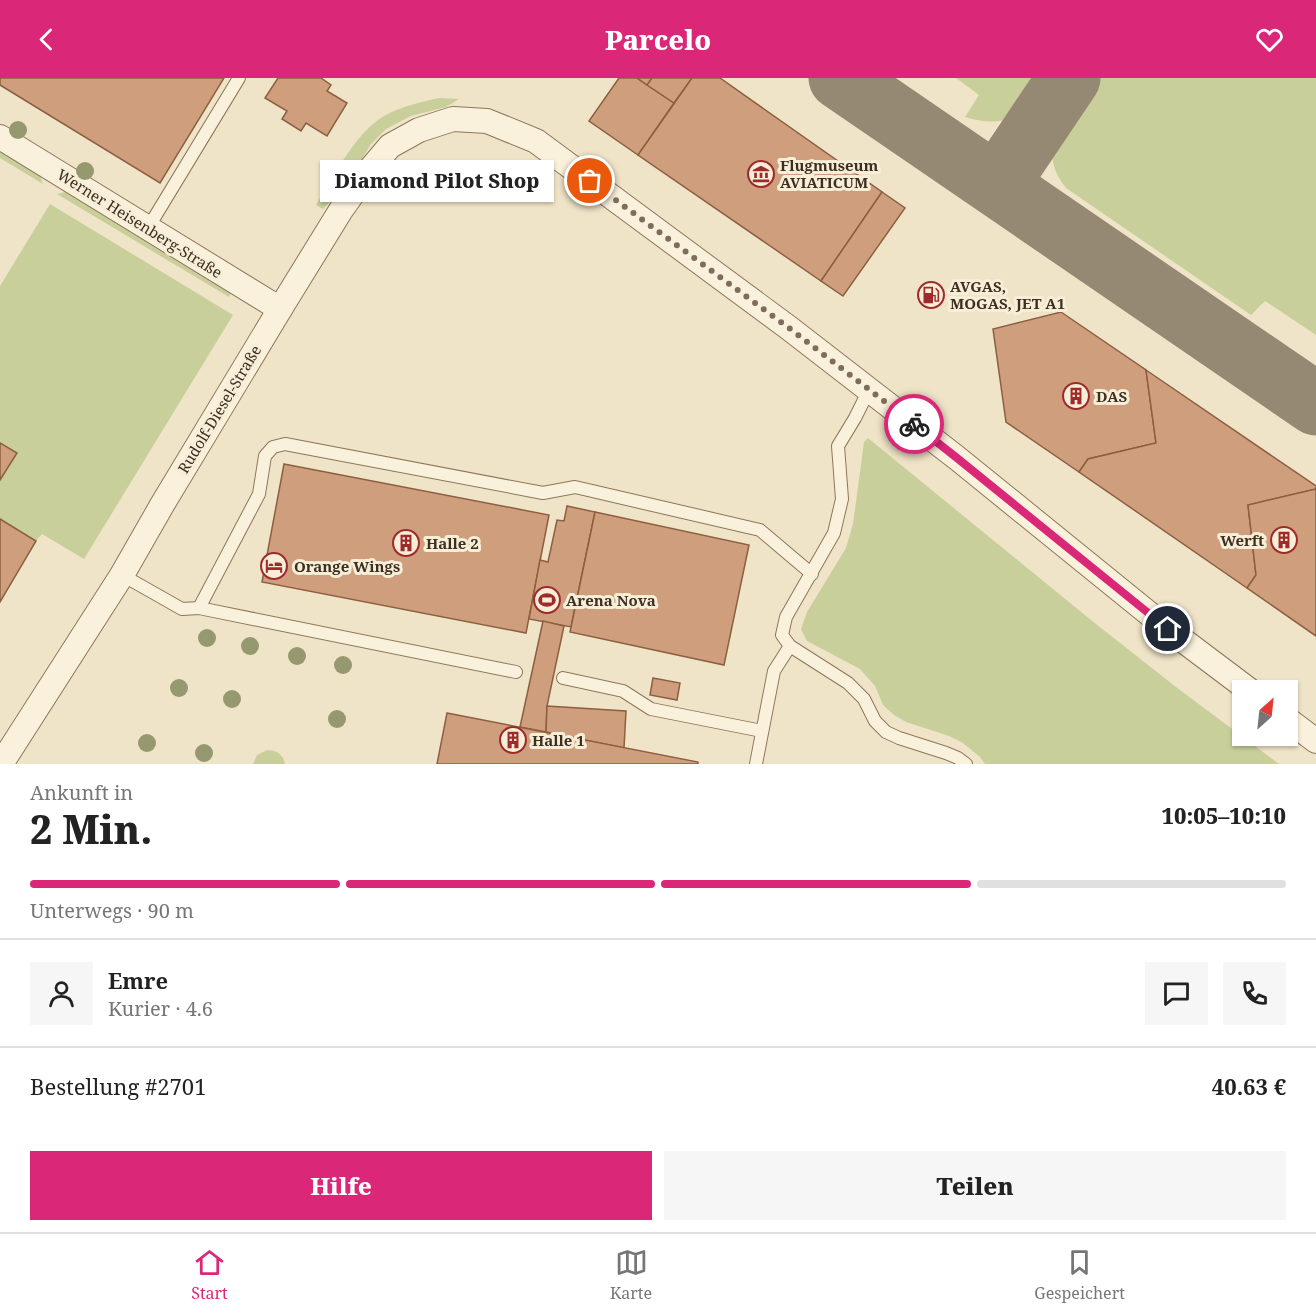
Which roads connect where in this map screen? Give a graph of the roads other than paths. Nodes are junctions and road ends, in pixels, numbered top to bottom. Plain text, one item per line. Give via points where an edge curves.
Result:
1 (239, 78) edge
2 (0, 137) edge
3 (148, 228) junction
4 (280, 309) junction
5 (869, 390) junction
6 (812, 574) junction
7 (122, 575) junction
8 (199, 608) junction
9 (790, 646) junction
10 (516, 672) dead end
11 (563, 678) dead end
12 (1236, 680) edge
13 (1298, 727) edge
14 (762, 731) junction
15 (1316, 741) edge
16 (1, 764) edge
17 (756, 764) edge
18 (966, 764) edge

1 - 3 lane
2 - 3 street, Werner Heisenberg-Straße
3 - 4 street, Werner Heisenberg-Straße
4 - 5 street, Rudolf-Diesel-Straße via 341,210 390,146 419,130 453,120 487,121 536,141
4 - 7 street, Rudolf-Diesel-Straße
5 - 6 lane via 838,446 842,499 834,533
5 - 12 street
6 - 8 lane via 760,530 575,487 543,493 285,444 273,447 265,456 259,494
6 - 9 lane via 786,617 782,635
7 - 8 lane via 182,609
7 - 16 street, Rudolf-Diesel-Straße
8 - 10 lane
9 - 14 lane via 774,671
9 - 18 lane via 848,682 886,732
11 - 14 lane via 623,691 651,709
13 - 15 street
14 - 17 lane

